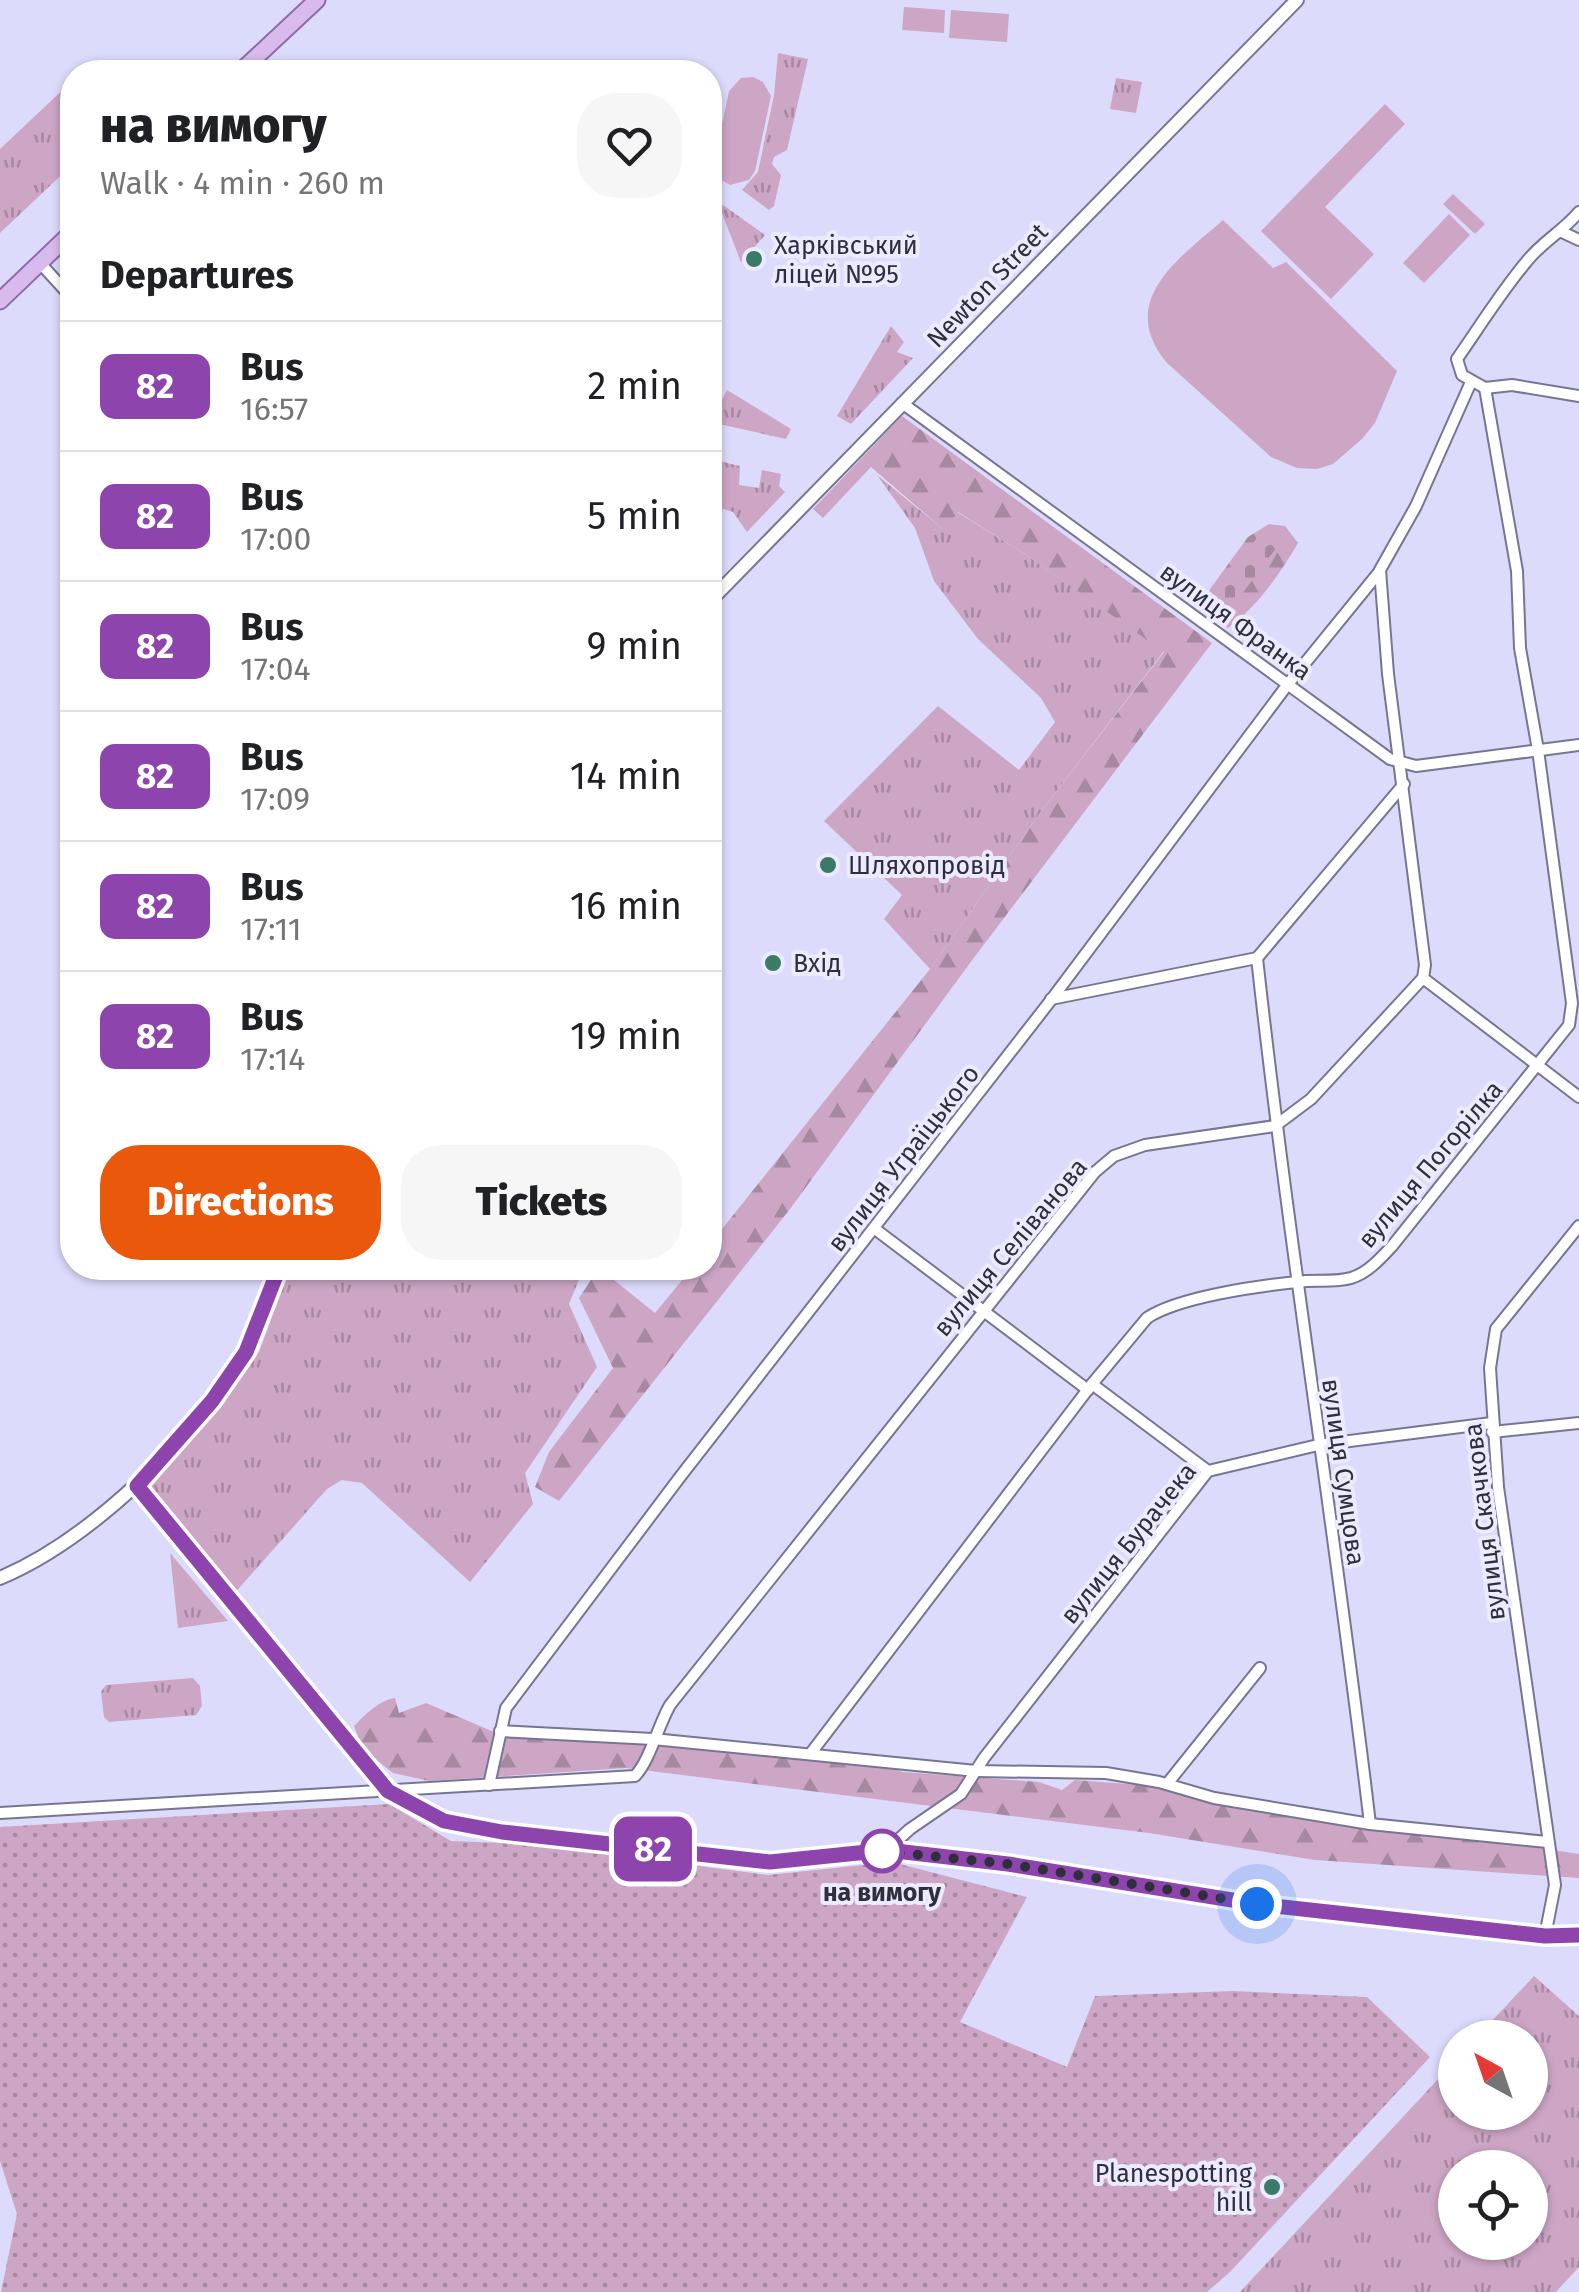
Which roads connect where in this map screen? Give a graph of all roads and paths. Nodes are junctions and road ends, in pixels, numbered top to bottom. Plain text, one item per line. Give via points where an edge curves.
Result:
1 (317, 0) edge
2 (1297, 0) edge
3 (253, 60) edge
4 (1579, 212) edge
5 (1562, 232) junction
6 (1579, 240) edge
7 (60, 244) edge
8 (40, 263) junction
9 (60, 285) edge
10 (0, 301) edge
11 (1471, 382) junction
12 (1485, 388) junction
13 (1579, 396) edge
14 (902, 403) junction
15 (1380, 570) junction
16 (722, 590) edge
17 (1288, 684) junction
18 (1579, 746) edge
19 (1538, 750) junction
20 (1402, 764) junction
21 (1404, 784) junction
22 (1258, 958) junction
23 (1423, 978) junction
24 (1051, 1000) junction
25 (1538, 1065) junction
26 (1579, 1097) edge
27 (1276, 1126) junction
28 (1579, 1226) edge
29 (875, 1228) junction
30 (274, 1280) edge
31 (1297, 1282) junction
32 (980, 1312) junction
33 (1090, 1387) junction
34 (1579, 1423) edge
35 (1492, 1428) junction
36 (1318, 1445) junction
37 (1208, 1471) junction
38 (137, 1486) junction
39 (0, 1578) edge
40 (1260, 1668) dead end
41 (500, 1731) junction
42 (653, 1739) junction
43 (811, 1753) junction
44 (976, 1771) junction
45 (1167, 1784) junction
46 (489, 1785) junction
47 (388, 1791) junction
48 (0, 1813) edge
49 (1370, 1824) junction
50 (1548, 1842) junction
51 (887, 1850) junction
52 (1579, 1935) edge
53 (1545, 1936) junction

1 - 3 main road
2 - 14 street, Newton Street
4 - 5 street
5 - 6 street
5 - 11 street via 1528,259 1458,359
7 - 8 main road
8 - 9 street
8 - 10 main road
11 - 12 street
11 - 15 street
12 - 13 street via 1512,385
12 - 19 street, вулиця Погорілка via 1517,570 1520,648
14 - 16 street, Newton Street
14 - 17 street, вулиця Франка
15 - 17 street, вулиця Уграїцького
15 - 20 street
17 - 20 street, вулиця Франка
17 - 24 street, вулиця Уграїцького
18 - 19 street
19 - 20 street
19 - 25 street, вулиця Погорілка via 1572,1014
20 - 21 street
21 - 22 street
21 - 23 street
22 - 24 street
22 - 27 street, вулиця Сумцова
23 - 25 street
23 - 27 street, вулиця Селіванова via 1312,1099
24 - 29 street, вулиця Уграїцького
25 - 26 street
25 - 31 street, вулиця Погорілка via 1382,1257 1351,1278
27 - 31 street, вулиця Сумцова
27 - 32 street, вулиця Селіванова via 1114,1156
28 - 35 street, вулиця Скачкова via 1496,1330
29 - 32 street
29 - 41 street, вулиця Уграїцького via 506,1708
30 - 38 street via 246,1352
31 - 33 street, вулиця Погорілка via 1158,1310
31 - 36 street, вулиця Сумцова
32 - 33 street
32 - 42 street, вулиця Селіванова via 670,1705
33 - 37 street
33 - 43 street, вулиця Погорілка
34 - 35 street, вулиця Бурачека
35 - 36 street, вулиця Бурачека
35 - 50 street, вулиця Скачкова
36 - 37 street, вулиця Бурачека
36 - 49 street, вулиця Сумцова
37 - 44 street, вулиця Бурачека
38 - 39 street via 50,1554
38 - 47 street
40 - 45 street
41 - 42 street
41 - 46 street, вулиця Уграїцького
42 - 43 street
42 - 46 street, вулиця Селіванова via 635,1776
43 - 44 street
44 - 45 street via 1106,1774
44 - 51 street, вулиця Бурачека via 961,1794
45 - 49 street
46 - 47 street
47 - 48 street
47 - 51 street via 444,1821 502,1832 770,1862
49 - 50 street
50 - 53 street, вулиця Скачкова via 1555,1884
51 - 53 street via 1257,1904
52 - 53 street

